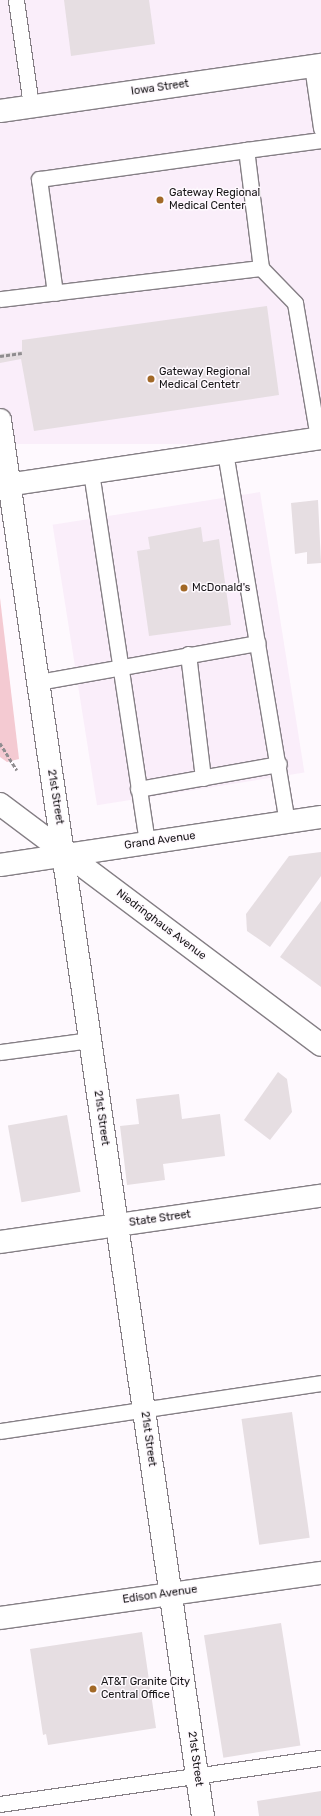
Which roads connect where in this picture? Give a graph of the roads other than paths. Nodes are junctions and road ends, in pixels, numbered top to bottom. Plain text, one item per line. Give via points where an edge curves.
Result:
1 (16, 0) edge
2 (316, 65) edge
3 (31, 106) junction
4 (0, 111) edge
5 (321, 128) edge
6 (321, 140) edge
7 (246, 150) junction
8 (261, 268) junction
9 (55, 293) junction
10 (0, 299) edge
11 (0, 420) edge
12 (320, 438) edge
13 (225, 452) junction
14 (91, 472) junction
15 (5, 485) edge
16 (258, 643) junction
17 (188, 654) junction
18 (119, 665) junction
19 (38, 682) junction
20 (279, 764) junction
21 (203, 778) junction
22 (138, 789) junction
23 (0, 804) edge
24 (321, 817) edge
25 (287, 822) junction
26 (146, 843) junction
27 (65, 853) junction
28 (0, 865) edge
29 (90, 1040) junction
30 (321, 1045) edge
31 (0, 1052) edge
32 (321, 1196) edge
33 (117, 1225) junction
34 (0, 1242) edge
35 (321, 1383) edge
36 (144, 1409) junction
37 (0, 1430) edge
38 (321, 1573) edge
39 (170, 1594) junction
40 (0, 1618) edge
41 (321, 1758) edge
42 (197, 1776) junction
43 (0, 1804) edge
44 (203, 1816) edge

1 - 3 lane
2 - 3 street, Iowa Street
2 - 5 lane
3 - 4 street, Iowa Street
6 - 7 lane
7 - 8 lane
7 - 9 lane via 39,179
8 - 9 lane
8 - 12 lane via 295,303
9 - 10 lane
11 - 15 street, 21st Street
12 - 13 street
13 - 14 street
13 - 16 lane
14 - 15 street
14 - 18 lane via 103,533
15 - 19 street, 21st Street
16 - 17 lane
16 - 20 lane
17 - 18 lane
17 - 21 lane
18 - 19 lane
18 - 22 lane
19 - 27 street, 21st Street
20 - 21 lane
20 - 25 lane
21 - 22 lane
22 - 26 lane
23 - 27 street, Niedringhaus Avenue
24 - 25 street, Grand Avenue
25 - 26 street, Grand Avenue
26 - 27 street, Grand Avenue
27 - 28 street, Grand Avenue
27 - 29 street, 21st Street
27 - 30 street, Niedringhaus Avenue
29 - 31 lane
29 - 33 street, 21st Street
32 - 33 street, State Street
33 - 34 street, State Street
33 - 36 street, 21st Street
35 - 36 lane
36 - 37 lane
36 - 39 street, 21st Street
38 - 39 street, Edison Avenue
39 - 40 street, Edison Avenue
39 - 42 street, 21st Street
41 - 42 lane
42 - 43 lane
42 - 44 street, 21st Street

